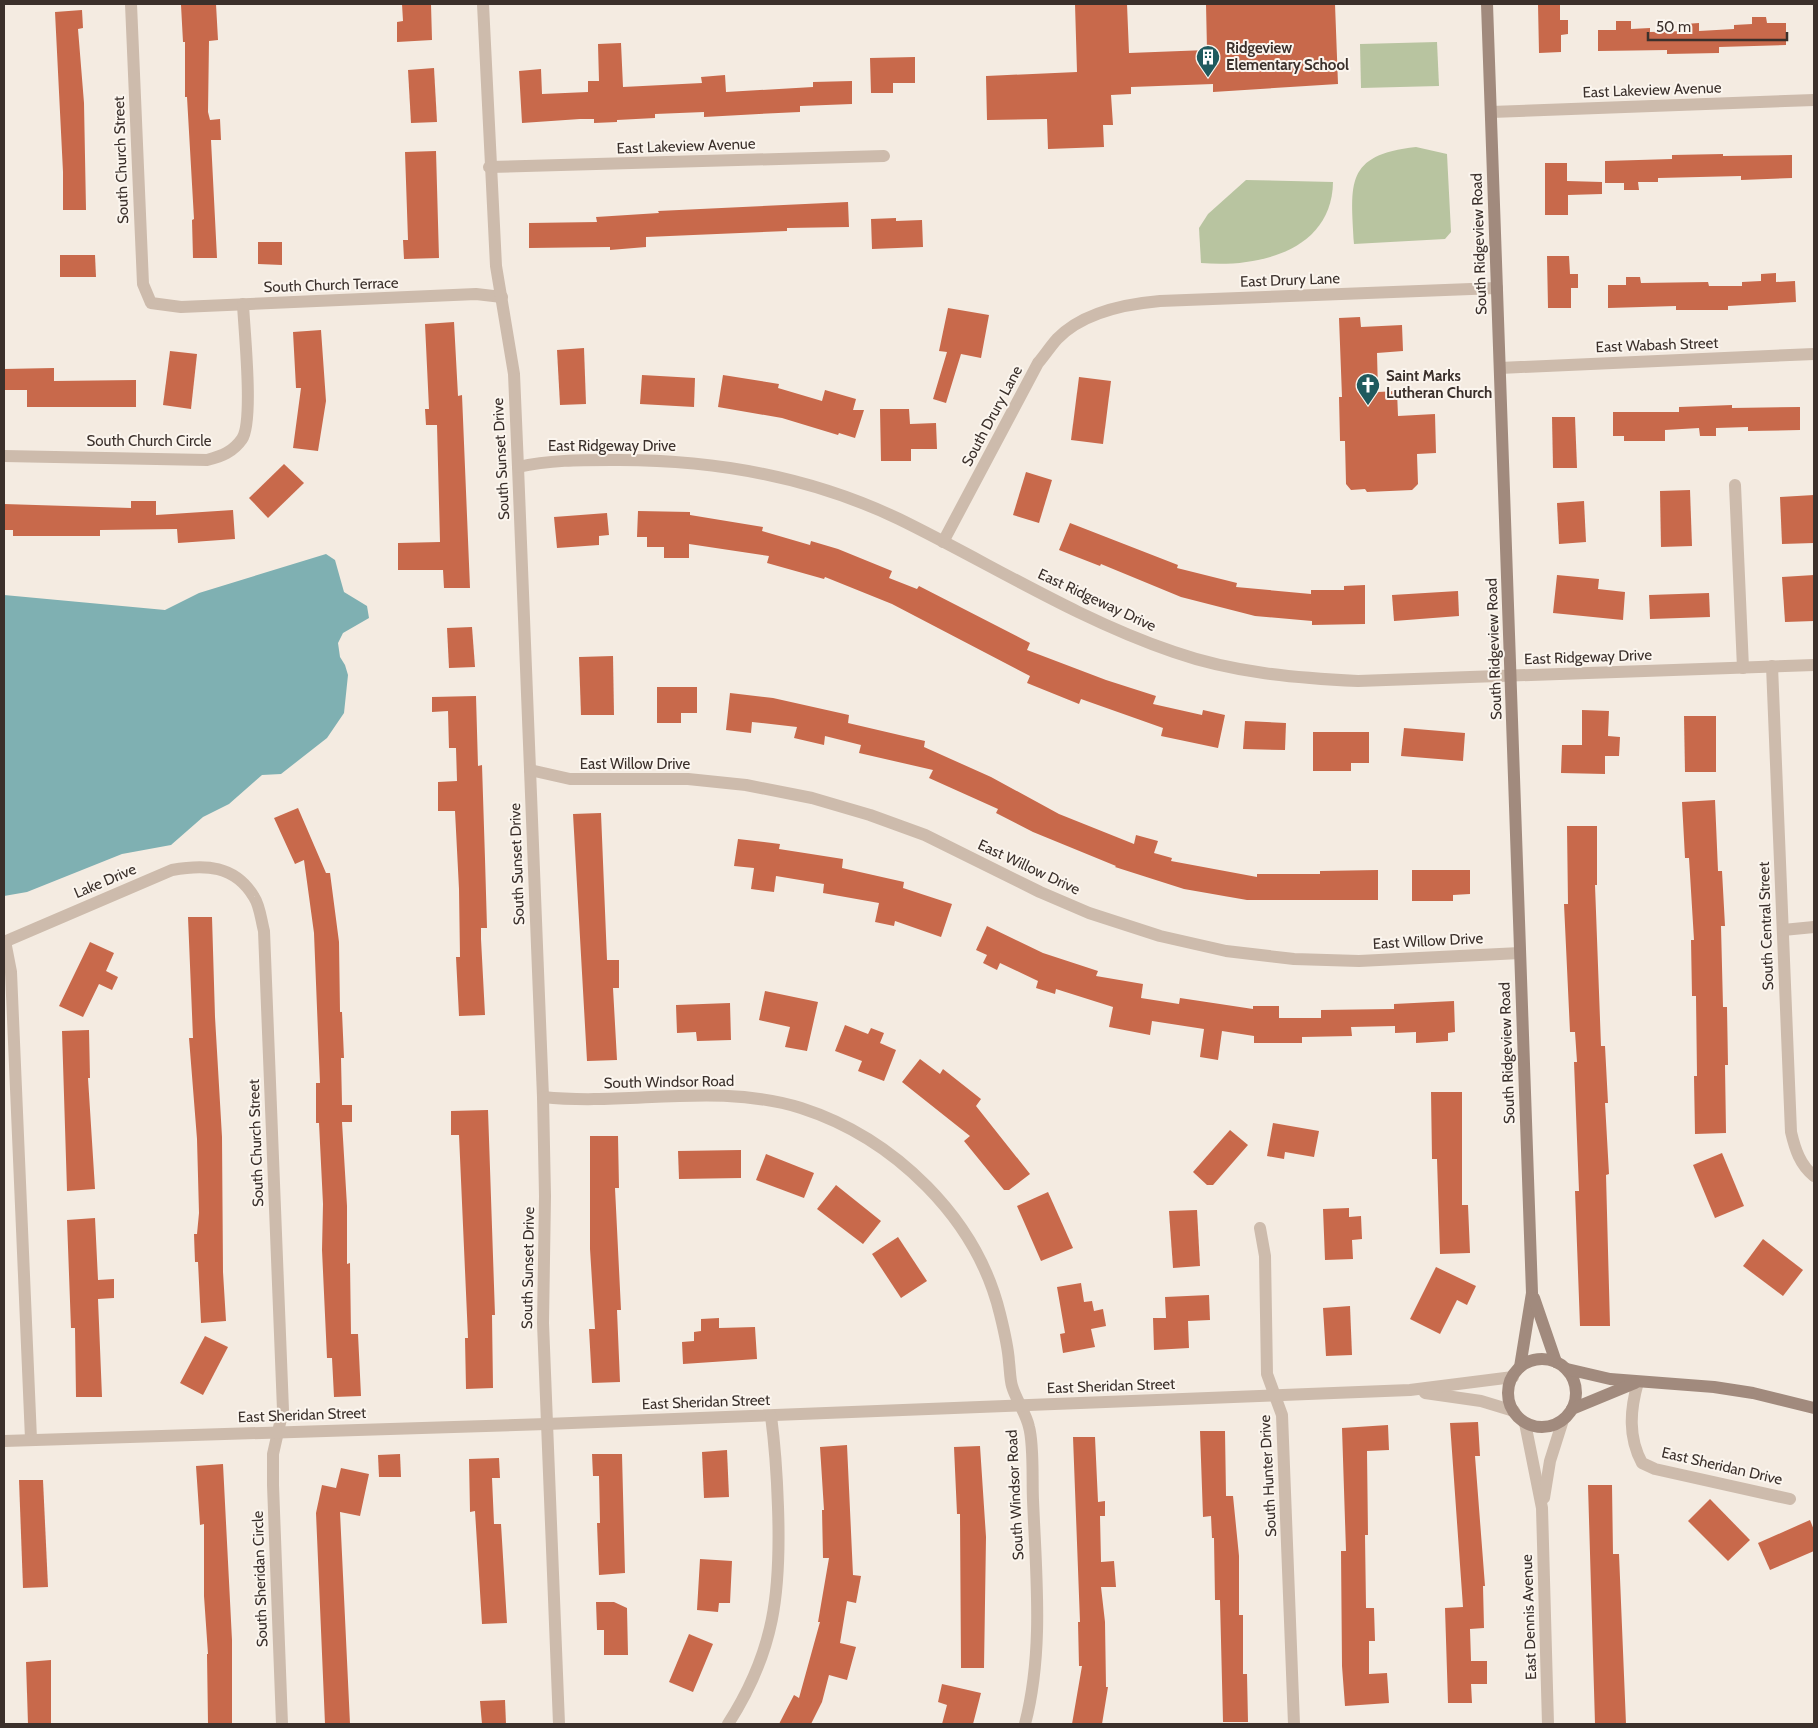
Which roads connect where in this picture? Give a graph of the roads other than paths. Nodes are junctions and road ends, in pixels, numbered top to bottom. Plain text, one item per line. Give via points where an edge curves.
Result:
1 (131, 4) edge
2 (483, 4) edge
3 (1487, 4) edge
4 (1814, 100) edge
5 (1491, 112) junction
6 (884, 156) dead end
7 (490, 168) junction
8 (1497, 288) junction
9 (502, 297) junction
10 (161, 304) joint
11 (244, 304) junction
12 (1086, 319) joint
13 (1814, 354) edge
14 (1500, 368) junction
15 (4, 456) edge
16 (518, 467) junction
17 (1735, 485) dead end
18 (944, 542) junction
19 (1814, 665) edge
20 (1772, 666) junction
21 (1743, 668) junction
22 (1511, 675) junction
23 (530, 770) junction
24 (222, 870) joint
25 (1814, 927) edge
26 (1783, 930) junction
27 (5, 941) edge
28 (1520, 953) junction
29 (543, 1097) junction
30 (1814, 1176) edge
31 (1260, 1228) dead end
32 (1532, 1293) junction
33 (1561, 1365) junction
34 (1516, 1372) junction
35 (1638, 1382) junction
36 (1410, 1390) junction
37 (1276, 1396) junction
38 (1020, 1406) junction
39 (1814, 1408) edge
40 (1572, 1410) junction
41 (1514, 1412) junction
42 (771, 1416) junction
43 (1563, 1420) junction
44 (1525, 1422) junction
45 (546, 1424) junction
46 (278, 1432) junction
47 (31, 1439) junction
48 (4, 1441) edge
49 (1790, 1498) dead end
50 (1542, 1508) junction
51 (282, 1724) edge
52 (559, 1724) edge
53 (728, 1724) edge
54 (1025, 1724) edge
55 (1294, 1724) edge
56 (1548, 1724) edge

1 - 10 street, South Church Street via 143,284 152,303
2 - 7 street, South Sunset Drive
3 - 5 main road, South Ridgeview Road
4 - 5 street, East Lakeview Avenue
5 - 8 main road, South Ridgeview Road
6 - 7 street, East Lakeview Avenue
7 - 9 street, South Sunset Drive via 496,266
8 - 12 street, East Drury Lane via 1160,301 1132,304
8 - 14 main road, South Ridgeview Road
9 - 11 street, South Church Terrace via 476,294
9 - 16 street, South Sunset Drive via 514,374
10 - 11 street, South Church Terrace via 182,307
11 - 15 street, South Church Circle via 248,410 243,438 226,455 207,460
12 - 18 street, South Drury Lane via 1058,338 1038,364
13 - 14 street, East Wabash Street
14 - 22 main road, South Ridgeview Road
16 - 18 street, East Ridgeway Drive via 542,462 646,459 738,468 832,492 897,518
16 - 23 street, South Sunset Drive
17 - 21 street
18 - 22 street, East Ridgeway Drive via 1114,630 1176,653 1230,667 1290,677 1358,681
19 - 20 street, East Ridgeway Drive
20 - 21 street, East Ridgeway Drive
20 - 26 street, South Central Street
21 - 22 street, East Ridgeway Drive
22 - 28 main road, South Ridgeview Road
23 - 28 street, East Willow Drive via 570,779 688,779 746,785 812,798 925,835 1040,892 1089,912 1160,936 1226,951 1294,959 1358,961
23 - 29 street, South Sunset Drive
24 - 27 street, Lake Drive via 197,865 172,870
24 - 46 street, South Church Street via 242,881 256,898 264,930 283,1410
25 - 26 street
26 - 30 street, South Central Street via 1790,1132 1796,1151
27 - 47 street via 11,972
28 - 32 main road, South Ridgeview Road
29 - 38 street, South Windsor Road via 578,1101 742,1097 799,1108 826,1117 872,1142 906,1166 964,1233 986,1274 1000,1312 1011,1385
29 - 45 street, South Sunset Drive
31 - 37 street, South Hunter Drive via 1265,1256 1266,1374
32 - 33 main road, South Ridgeview Road
32 - 34 main road, South Ridgeview Road
33 - 34 main road via 1537,1359
33 - 35 main road via 1610,1379
33 - 40 main road via 1576,1388
34 - 36 street, East Sheridan Street
34 - 41 main road via 1508,1394
35 - 39 main road via 1744,1391
35 - 40 main road
35 - 49 street, East Sheridan Drive via 1632,1405 1632,1422 1633,1441 1642,1463 1655,1469
36 - 37 street, East Sheridan Street
36 - 41 street, East Sheridan Street via 1481,1401
37 - 38 street, East Sheridan Street
37 - 55 street, South Hunter Drive via 1282,1415
38 - 42 street, East Sheridan Street
38 - 54 street, South Windsor Road via 1030,1428 1037,1616 1037,1646
40 - 43 main road
41 - 44 main road
42 - 45 street, East Sheridan Street
42 - 53 street via 776,1449 779,1573 761,1659 744,1699
43 - 44 main road via 1544,1427
43 - 50 street, East Dennis Avenue via 1550,1462
44 - 50 street, East Dennis Avenue
45 - 46 street, East Sheridan Street
45 - 52 street, South Sunset Drive
46 - 47 street, East Sheridan Street
46 - 51 street, South Sheridan Circle via 273,1454 273,1485
47 - 48 street, East Sheridan Street
50 - 56 street, East Dennis Avenue

